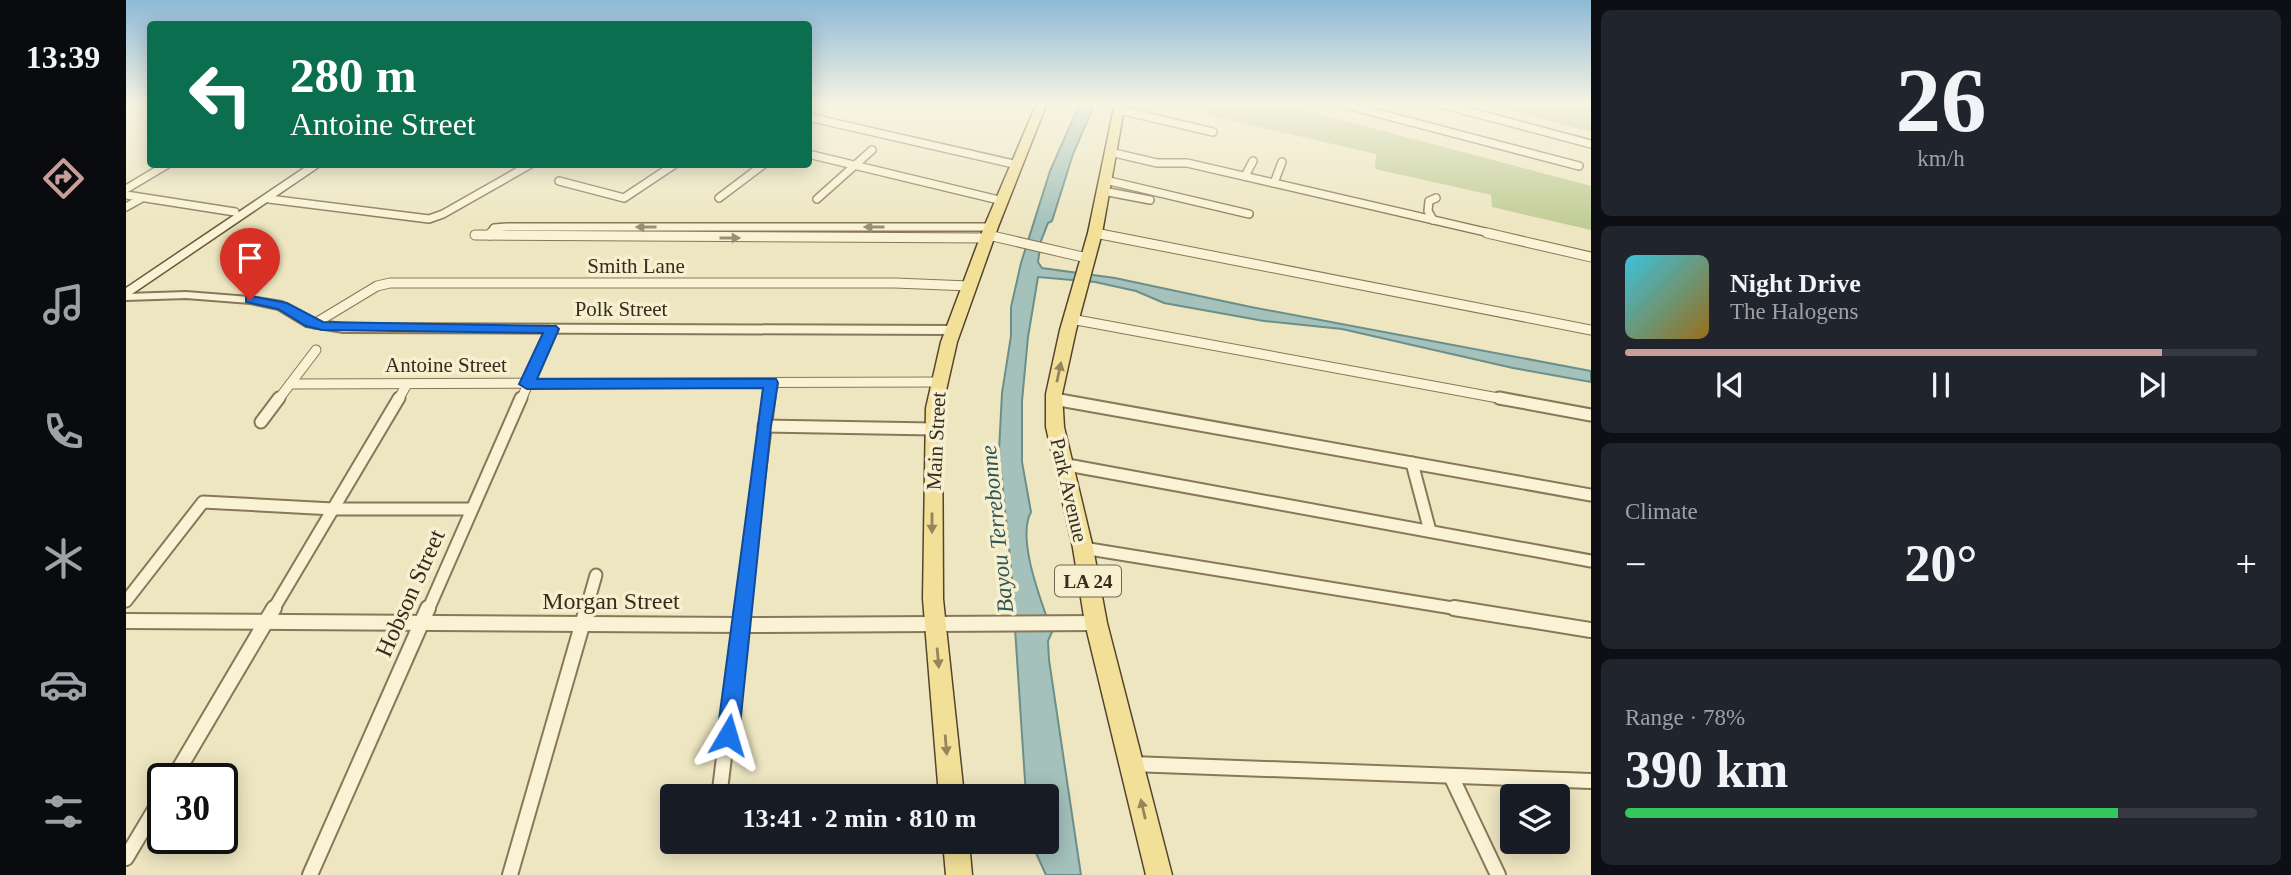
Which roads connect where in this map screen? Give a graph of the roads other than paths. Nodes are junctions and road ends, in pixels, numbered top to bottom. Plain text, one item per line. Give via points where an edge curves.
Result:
1 (925, 144) edge
2 (1026, 144) edge
3 (1112, 144) edge
4 (1495, 144) edge
5 (872, 150) dead end
6 (1110, 152) junction
7 (812, 155) edge
8 (1253, 161) dead end
9 (1282, 162) dead end
10 (854, 165) junction
11 (1018, 165) junction
12 (1579, 166) dead end
13 (161, 168) edge
14 (299, 168) edge
15 (312, 168) edge
16 (524, 168) edge
17 (669, 168) edge
18 (759, 168) edge
19 (1245, 176) junction
20 (559, 181) dead end
21 (1274, 183) junction
22 (1104, 185) junction
23 (126, 189) edge
24 (126, 195) edge
25 (142, 198) junction
26 (269, 198) junction
27 (719, 198) dead end
28 (1436, 198) dead end
29 (817, 199) dead end
30 (1150, 200) dead end
31 (1003, 201) junction
32 (126, 207) edge
33 (234, 212) junction
34 (1249, 214) dead end
35 (1433, 220) junction
36 (989, 233) junction
37 (1095, 233) junction
38 (475, 235) dead end
39 (1591, 257) edge
40 (1085, 272) junction
41 (126, 284) edge
42 (969, 286) junction
43 (126, 296) edge
44 (1071, 319) junction
45 (314, 324) junction
46 (552, 329) junction
47 (954, 330) junction
48 (1591, 330) edge
49 (316, 350) dead end
50 (939, 382) junction
51 (771, 383) junction
52 (290, 384) junction
53 (407, 384) junction
54 (527, 384) junction
55 (1054, 399) junction
56 (1591, 415) edge
57 (261, 422) dead end
58 (764, 426) junction
59 (933, 429) junction
60 (1412, 463) junction
61 (1062, 464) junction
62 (1591, 495) edge
63 (333, 509) junction
64 (471, 509) junction
65 (1430, 531) junction
66 (1083, 548) junction
67 (1591, 561) edge
68 (596, 575) dead end
69 (126, 601) edge
70 (126, 621) edge
71 (266, 622) junction
72 (423, 623) junction
73 (934, 623) junction
74 (1096, 623) junction
75 (582, 624) junction
76 (742, 625) junction
77 (1591, 630) edge
78 (182, 763) edge
79 (1132, 764) junction
80 (1451, 776) junction
81 (1591, 781) edge
82 (721, 784) edge
83 (950, 784) edge
84 (147, 823) edge
85 (957, 854) edge
86 (126, 858) edge
87 (310, 875) edge
88 (510, 875) edge
89 (959, 875) edge
90 (1159, 875) edge
91 (1498, 875) edge

1 - 11 street
2 - 11 main road, Main Street
3 - 6 main road, Park Avenue / LA 24
4 - 12 street
5 - 10 street
6 - 19 street
6 - 22 main road, Park Avenue / LA 24
7 - 10 street
8 - 19 street
9 - 21 street
10 - 29 street
10 - 31 street
11 - 31 main road, Main Street
13 - 23 street
14 - 33 main road
15 - 26 main road
16 - 26 street via 429,219
17 - 20 street via 624,198
18 - 27 street
19 - 21 street
21 - 35 street
22 - 30 street
22 - 34 street
22 - 37 main road, Park Avenue / LA 24
24 - 25 street
25 - 32 street
25 - 33 street
26 - 43 main road
28 - 35 street via 1429,201
31 - 36 main road, Main Street
33 - 41 main road
35 - 39 street
36 - 38 street via 729,238
36 - 40 street via 1051,249
36 - 42 main road, Main Street
37 - 40 main road, Park Avenue / LA 24
37 - 48 street
40 - 44 main road, Park Avenue / LA 24
42 - 45 street, Smith Lane via 390,283 377,286
42 - 47 main road, Main Street
43 - 45 street, Polk Street via 250,300 282,306
55 -> 44 main road, Park Avenue / LA 24
44 - 56 street
45 - 46 street, Polk Street
46 - 47 street, Polk Street
46 - 54 street, Hobson Street
47 - 50 main road, Main Street
49 - 52 street
50 - 51 street, Antoine Street
50 - 59 main road, Main Street
51 - 54 street, Antoine Street
51 - 58 street
52 - 53 street, Antoine Street
52 - 57 street
53 - 54 street, Antoine Street
53 - 63 street
54 - 64 street, Hobson Street
55 - 60 street
55 - 61 main road, Park Avenue / LA 24
58 - 59 street
58 - 76 street
59 -> 73 main road, Main Street
60 - 62 street
60 - 65 street
61 - 65 street
61 - 66 main road, Park Avenue / LA 24
63 - 64 street
63 - 69 street via 203,502
63 - 71 street
64 - 72 street, Hobson Street
65 - 67 street
66 - 74 main road, Park Avenue / LA 24
66 - 77 street
68 - 75 street
70 - 71 street, Morgan Street
71 - 72 street, Morgan Street
71 - 78 street
72 - 75 street, Morgan Street
72 - 87 street, Hobson Street
73 - 74 street, Morgan Street
73 - 76 street, Morgan Street
73 -> 83 main road, Main Street
74 - 79 main road, Park Avenue / LA 24
75 - 76 street, Morgan Street
75 - 88 street
76 - 82 street
79 - 80 street
90 -> 79 main road, Park Avenue / LA 24
80 - 81 street
80 - 91 street
84 - 86 street
85 - 89 main road

